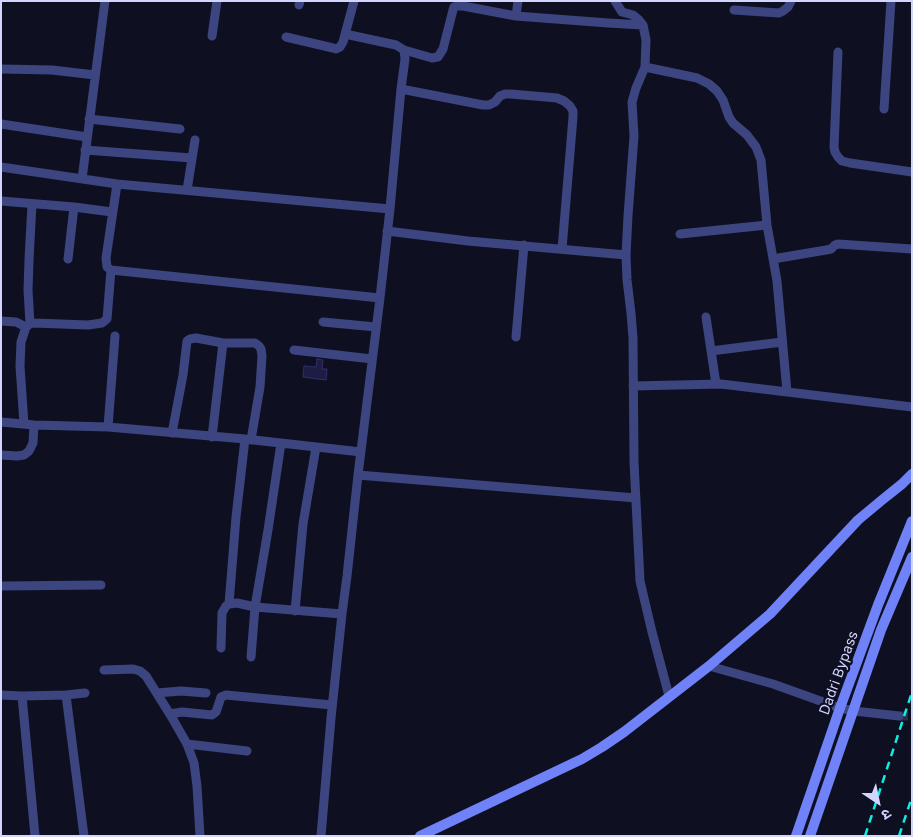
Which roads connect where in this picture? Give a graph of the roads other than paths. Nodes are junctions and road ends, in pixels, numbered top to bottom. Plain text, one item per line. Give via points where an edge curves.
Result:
1 (105, 1) edge
2 (216, 1) edge
3 (354, 1) edge
4 (518, 1) edge
5 (615, 1) edge
6 (790, 1) edge
7 (890, 1) edge
8 (734, 10) dead end
9 (516, 16) junction
10 (643, 25) junction
11 (345, 34) junction
12 (212, 36) dead end
13 (286, 37) dead end
14 (404, 50) junction
15 (838, 52) dead end
16 (645, 67) junction
17 (1, 69) edge
18 (95, 75) junction
19 (401, 90) junction
20 (884, 109) dead end
21 (89, 119) junction
22 (1, 124) edge
23 (180, 129) dead end
24 (87, 137) junction
25 (195, 140) dead end
26 (85, 150) junction
27 (192, 158) junction
28 (1, 166) edge
29 (912, 172) edge
30 (82, 179) junction
31 (116, 184) junction
32 (187, 190) junction
33 (1, 201) edge
34 (32, 204) junction
35 (74, 207) junction
36 (390, 209) junction
37 (112, 212) junction
38 (767, 225) junction
39 (387, 231) junction
40 (680, 234) dead end
41 (524, 245) junction
42 (562, 249) junction
43 (912, 249) edge
44 (626, 255) junction
45 (68, 259) dead end
46 (773, 259) junction
47 (111, 270) junction
48 (380, 298) junction
49 (706, 317) dead end
50 (1, 321) edge
51 (323, 322) dead end
52 (28, 325) junction
53 (376, 328) junction
54 (115, 336) dead end
55 (516, 337) dead end
56 (782, 342) junction
57 (223, 343) junction
58 (294, 350) dead end
59 (711, 351) junction
60 (372, 359) junction
61 (716, 384) junction
62 (634, 386) junction
63 (787, 392) junction
64 (912, 408) edge
65 (1, 422) edge
66 (24, 424) junction
67 (34, 425) junction
68 (108, 427) junction
69 (172, 433) junction
70 (212, 437) junction
71 (248, 440) junction
72 (281, 443) junction
73 (316, 447) junction
74 (361, 452) junction
75 (1, 455) edge
76 (912, 474) edge
77 (358, 475) junction
78 (636, 498) junction
79 (912, 521) edge
80 (912, 557) edge
81 (101, 585) dead end
82 (1, 586) edge
83 (229, 604) junction
84 (255, 607) junction
85 (295, 611) junction
86 (342, 614) junction
87 (221, 648) dead end
88 (251, 657) dead end
89 (709, 666) junction
90 (104, 670) dead end
91 (206, 692) dead end
92 (85, 693) dead end
93 (157, 693) junction
94 (66, 695) junction
95 (1, 696) edge
96 (22, 696) junction
97 (669, 696) junction
98 (332, 705) junction
99 (840, 708) junction
100 (854, 711) junction
101 (170, 714) junction
102 (899, 716) tunnel mouth
103 (187, 744) junction
104 (247, 751) dead end
105 (35, 836) edge
106 (84, 836) edge
107 (200, 836) edge
108 (321, 836) edge
109 (420, 836) edge
110 (796, 836) edge
111 (810, 836) edge

1 - 18 street
2 - 12 street
3 - 11 street
4 - 9 street
5 - 10 street via 622,12 634,16
6 - 8 street via 788,8 779,13
7 - 20 street
9 - 10 street
9 - 14 street via 457,6 438,57
10 - 16 street
11 - 13 street via 342,45 336,49
11 - 14 street via 396,45
14 - 19 street
15 - 29 street via 834,147 838,157 850,163
16 - 38 street via 697,78 717,91 729,117 756,147 761,160
16 - 44 street via 632,102 634,136
17 - 18 street
18 - 21 street
19 - 36 street
19 - 42 street via 483,105 512,94 557,98 570,106 573,117
21 - 23 street
21 - 24 street
22 - 24 street
24 - 26 street
25 - 27 street
26 - 27 street
26 - 30 street
27 - 32 street
28 - 30 street
30 - 31 street
31 - 32 street
31 - 37 street
32 - 36 street
33 - 34 street
34 - 35 street
34 - 52 street
35 - 37 street
35 - 45 street
36 - 39 street
37 - 47 street via 106,264
38 - 40 street
38 - 46 street
39 - 41 street
39 - 48 street
41 - 42 street
41 - 55 street
42 - 44 street
43 - 46 street via 838,244 831,249
44 - 62 street
46 - 56 street
47 - 48 street
47 - 52 street via 106,318 102,323
48 - 53 street
49 - 59 street
50 - 52 street
51 - 53 street
52 - 66 street via 21,342 20,358
53 - 60 street
54 - 68 street
56 - 59 street
56 - 63 street
57 - 69 street via 196,338 187,341
57 - 70 street
57 - 71 street via 255,343 261,349 260,387
58 - 60 street
59 - 61 street
60 - 74 street
61 - 62 street
61 - 63 street
62 - 78 street
63 - 64 street
65 - 66 street
66 - 67 street
67 - 68 street
67 - 75 street via 29,451 24,455
68 - 69 street
69 - 70 street
70 - 71 street
71 - 72 street
71 - 83 street via 236,517
72 - 73 street
72 - 84 street
73 - 74 street
73 - 85 street via 303,524
74 - 77 street
76 - 89 main road via 858,520 770,614
77 - 78 street
77 - 86 street
78 - 97 street via 640,581
79 - 99 main road, Dadri Bypass
80 - 100 main road, Dadri Bypass
81 - 82 street
83 - 84 street
83 - 87 street via 222,613
84 - 85 street
84 - 88 street
85 - 86 street
86 - 98 street
89 - 97 main road
89 - 99 street
90 - 93 street via 140,671
91 - 93 street
92 - 94 street
93 - 101 street
94 - 96 street
94 - 106 street
95 - 96 street
96 - 105 street
97 - 109 main road via 624,732 582,759
98 - 101 street via 226,695 221,697 212,715
98 - 108 street
99 - 100 street
99 - 110 main road, Dadri Bypass
100 - 102 street
100 - 111 main road, Dadri Bypass
101 - 103 street
103 - 104 street
103 - 107 street via 196,774

